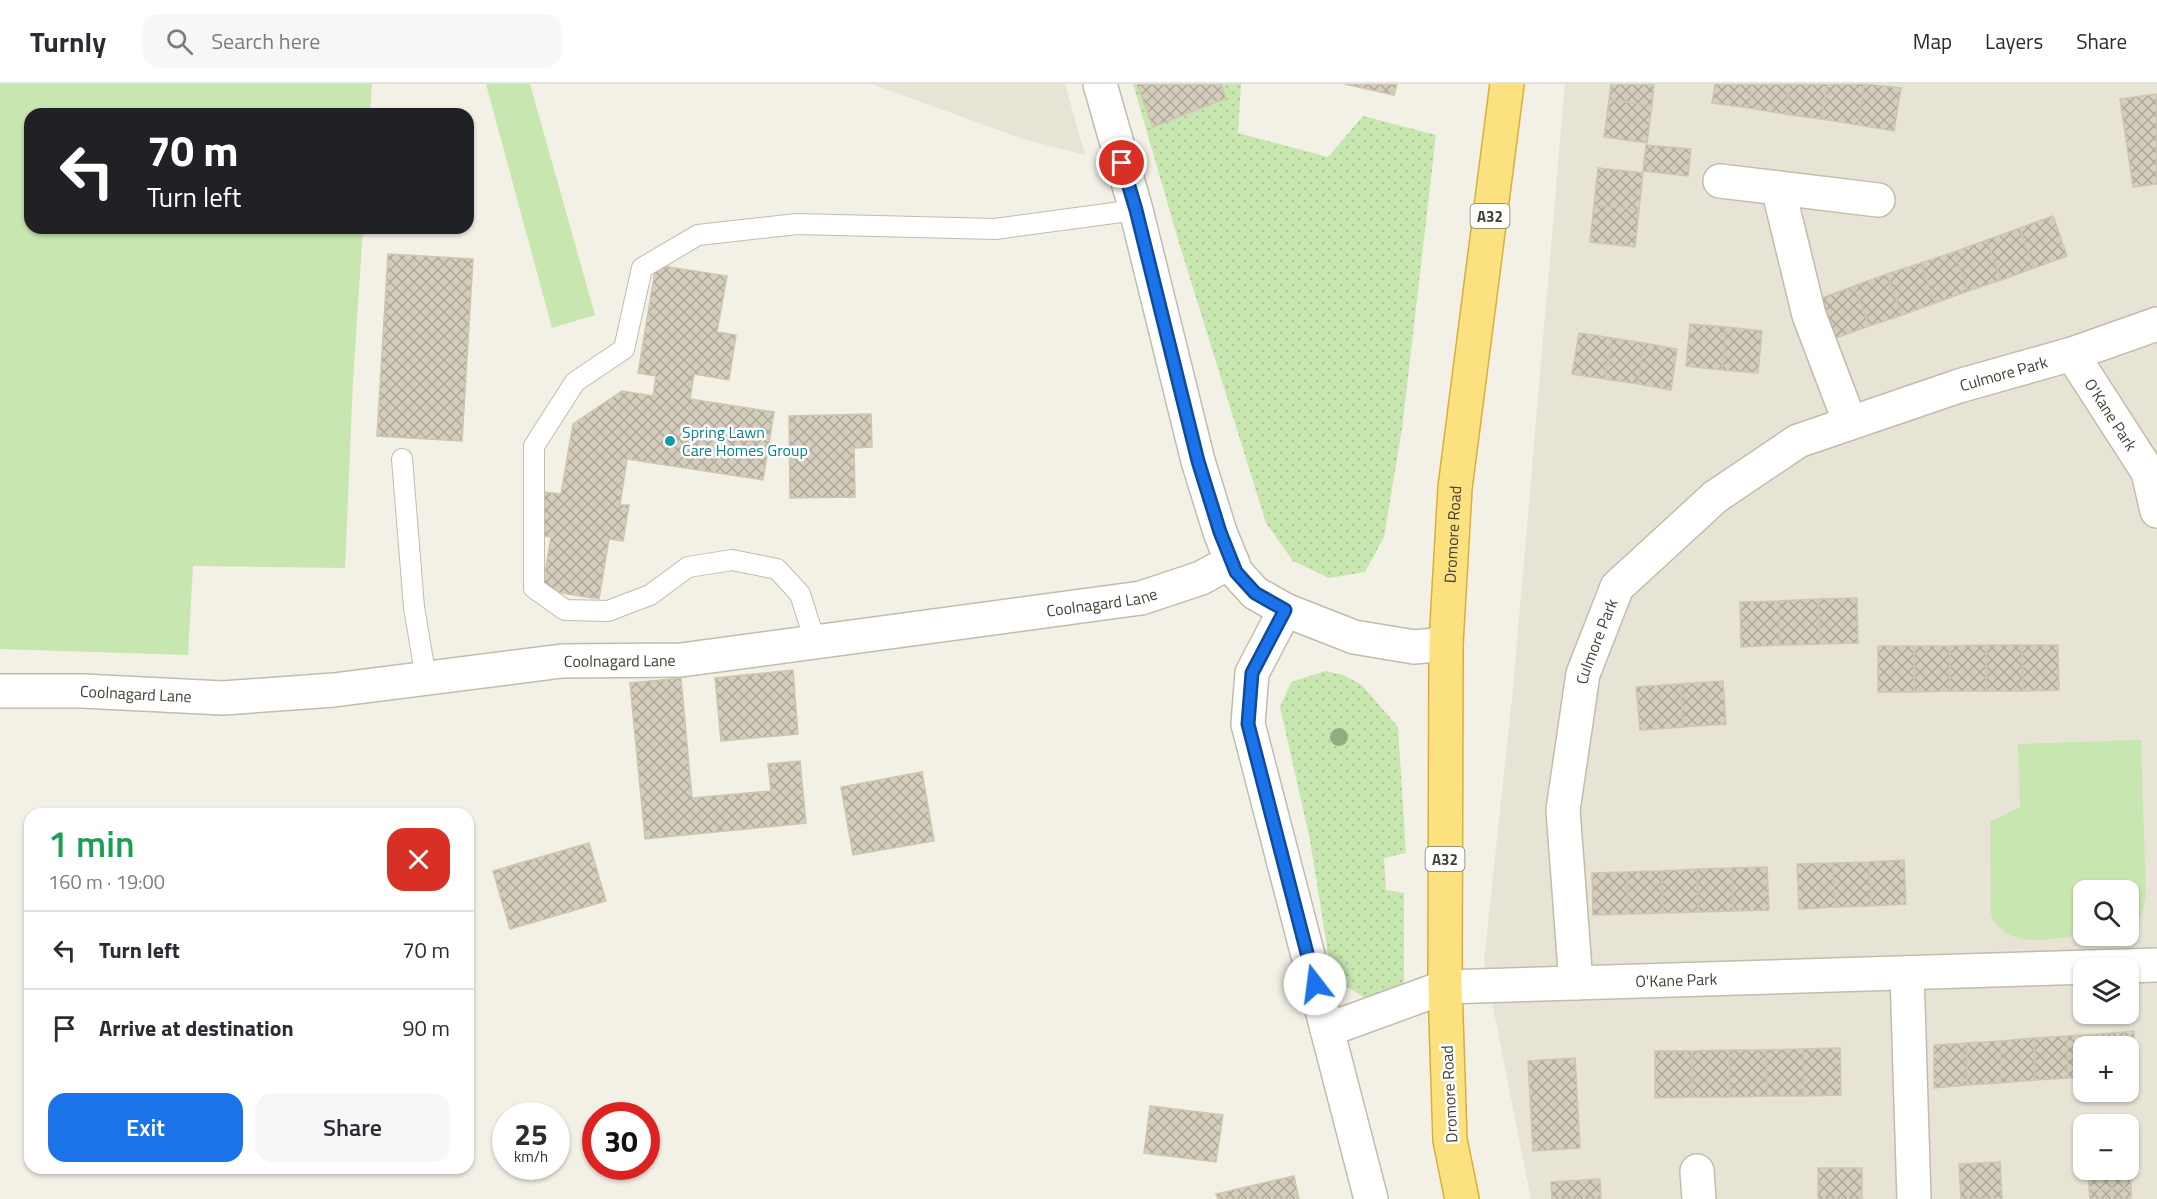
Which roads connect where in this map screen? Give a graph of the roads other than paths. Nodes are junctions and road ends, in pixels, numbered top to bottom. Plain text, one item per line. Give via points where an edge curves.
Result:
1 (1100, 84) edge
2 (1507, 84) edge
3 (1720, 181) dead end
4 (1778, 188) junction
5 (1878, 200) dead end
6 (1136, 210) junction
7 (2157, 324) edge
8 (2072, 354) junction
9 (1850, 423) junction
10 (402, 459) dead end
11 (2157, 511) edge
12 (1232, 561) junction
13 (1285, 610) junction
14 (815, 641) junction
15 (1446, 644) junction
16 (426, 679) junction
17 (0, 691) edge
18 (2157, 965) edge
19 (1907, 973) junction
20 (1576, 983) junction
21 (1445, 987) junction
22 (1327, 1030) junction
23 (1371, 1199) edge
24 (1462, 1199) edge
25 (1914, 1199) edge

1 - 6 street
2 - 15 highway, Dromore Road / A32 via 1455,488
3 - 4 street
4 - 5 street
4 - 9 street via 1809,315
6 - 12 street via 1198,461
6 - 14 lane via 994,229 797,224 709,233 698,235 642,268 624,349 575,382 534,446 534,588 565,610 608,611 650,595 688,567 743,562 777,569 800,594
7 - 8 street, Culmore Park
8 - 9 street, Culmore Park
8 - 11 street, O'Kane Park via 2148,472
9 - 20 street, Culmore Park via 1798,441 1715,497 1617,587 1583,674 1563,810
10 - 16 lane via 414,607
12 - 13 street via 1236,572 1255,593
12 - 14 street, Coolnagard Lane via 1201,578 1141,598
13 - 15 street via 1354,637 1414,647
13 - 22 street via 1252,673 1248,724
14 - 16 street, Coolnagard Lane via 681,660 562,661
15 - 21 highway, Dromore Road / A32
16 - 17 street, Coolnagard Lane via 223,698
18 - 19 street, O'Kane Park
19 - 20 street, O'Kane Park
19 - 25 street
20 - 21 street, O'Kane Park
21 - 22 street
21 - 24 highway, Dromore Road / A32 via 1450,1140
22 - 23 street

